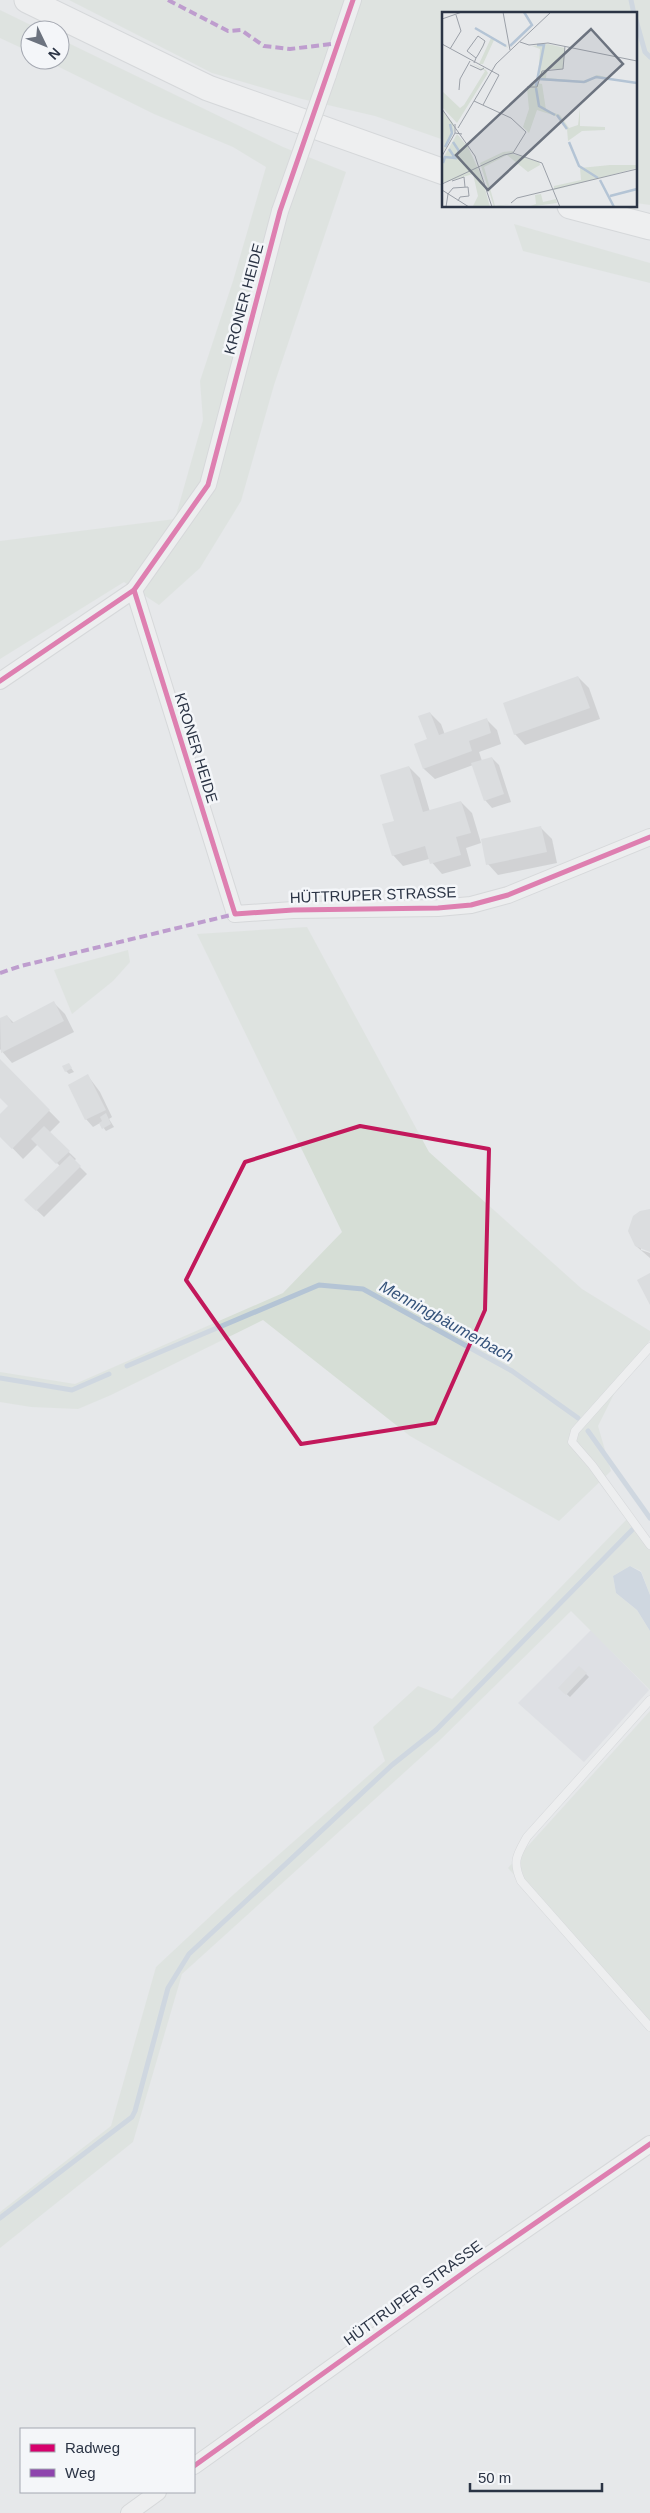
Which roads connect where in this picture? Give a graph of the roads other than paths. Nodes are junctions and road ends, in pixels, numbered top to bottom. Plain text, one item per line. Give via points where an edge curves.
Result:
1 (28, 0) edge
2 (353, 0) edge
3 (442, 171) edge
4 (578, 208) edge
5 (650, 227) edge
6 (134, 590) junction
7 (0, 681) edge
8 (650, 837) edge
9 (235, 914) joint
10 (650, 1347) edge
11 (650, 1545) edge
12 (650, 1700) edge
13 (650, 2027) edge
14 (650, 2144) edge
15 (195, 2465) edge
16 (157, 2493) edge
17 (129, 2513) edge

1 - 3 main road via 208,88
2 - 6 street, KRONER HEIDE, bridge via 280,211 208,485
4 - 5 main road
6 - 7 street, KRONER HEIDE
6 - 9 street, KRONER HEIDE
8 - 9 street, HÜTTRUPER STRASSE via 508,895 471,905
10 - 11 lane via 575,1431 572,1442
12 - 13 lane via 527,1837 517,1854 515,1867 521,1882
14 - 15 street, HÜTTRUPER STRASSE via 465,2271
16 - 17 street

